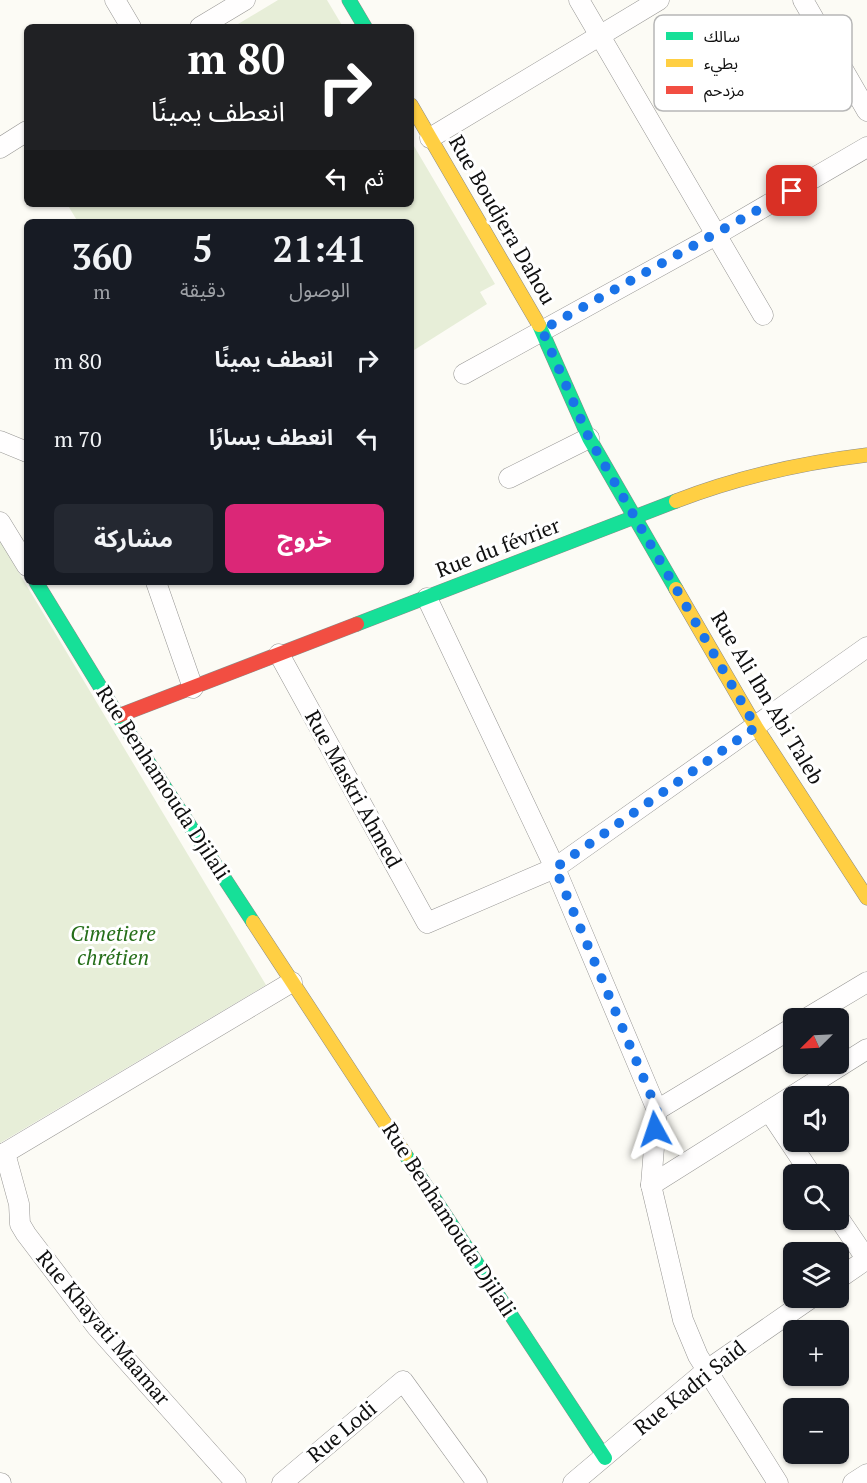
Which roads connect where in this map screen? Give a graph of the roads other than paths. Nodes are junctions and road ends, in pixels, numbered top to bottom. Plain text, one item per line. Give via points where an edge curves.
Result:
1 (115, 0) edge
2 (244, 0) edge
3 (349, 0) edge
4 (579, 0) edge
5 (659, 0) edge
6 (803, 0) edge
7 (812, 15) edge
8 (128, 24) edge
9 (205, 24) edge
10 (363, 24) edge
11 (600, 36) junction
12 (852, 85) edge
13 (414, 110) edge
14 (867, 111) edge
15 (24, 133) edge
16 (430, 138) junction
17 (867, 147) edge
18 (0, 148) edge
19 (716, 235) junction
20 (763, 315) dead end
21 (542, 330) junction
22 (464, 374) dead end
23 (589, 438) junction
24 (0, 441) edge
25 (24, 451) edge
26 (867, 455) edge
27 (509, 478) dead end
28 (636, 517) junction
29 (0, 522) edge
30 (24, 561) edge
31 (38, 585) edge
32 (157, 585) edge
33 (427, 598) junction
34 (867, 647) edge
35 (279, 654) junction
36 (193, 687) junction
37 (118, 716) junction
38 (756, 727) junction
39 (555, 868) junction
40 (867, 898) edge
41 (292, 982) junction
42 (867, 982) edge
43 (824, 1008) edge
44 (783, 1034) edge
45 (867, 1049) edge
46 (657, 1110) junction
47 (769, 1111) junction
48 (3, 1155) edge
49 (804, 1164) edge
50 (651, 1185) junction
51 (847, 1230) edge
52 (867, 1259) edge
53 (849, 1271) edge
54 (797, 1308) edge
55 (707, 1370) junction
56 (605, 1458) junction
57 (867, 1474) edge
58 (236, 1483) edge
59 (282, 1483) edge
60 (477, 1483) edge
61 (573, 1483) edge
62 (778, 1483) edge
63 (854, 1483) edge

1 - 8 street
2 - 9 street
3 - 10 street
4 - 11 street
5 - 11 street
6 - 7 street
11 - 16 street
11 - 19 street
12 - 14 street
13 - 16 street, Rue Boudjera Dahou
15 - 18 street
16 - 21 street, Rue Boudjera Dahou
17 - 19 street
19 - 20 street
19 - 21 street
21 - 22 street
21 - 23 street, Rue Boudjera Dahou
23 - 27 street
23 - 28 street, Rue Boudjera Dahou
24 - 25 street
26 - 28 street, Rue du février via 811,462 721,484
28 - 33 street, Rue du février
28 - 38 street, Rue Ali Ibn Abi Taleb
29 - 30 street
31 - 37 street, Rue Benhamouda Djilali
32 - 36 street
33 - 35 street, Rue du février
33 - 39 street
34 - 38 street
35 - 36 street, Rue du février
35 - 39 street, Rue Maskri Ahmed via 427,924
36 - 37 street, Rue du février
37 - 41 street, Rue Benhamouda Djilali
38 - 39 street
38 - 40 street, Rue Ali Ibn Abi Taleb
39 - 46 street
41 - 48 street
41 - 56 street, Rue Benhamouda Djilali
42 - 43 street
44 - 46 street
45 - 47 street
46 - 50 street
47 - 49 street
47 - 50 street
48 - 58 street, Rue Khayati Maamar via 26,1234 96,1326
50 - 55 street via 683,1320
51 - 52 street
52 - 53 street
54 - 55 street, Rue Kadri Said
55 - 56 street, Rue Kadri Said
55 - 62 street
56 - 61 street, Rue Kadri Said
57 - 63 street
59 - 60 street, Rue Lodi via 403,1381

